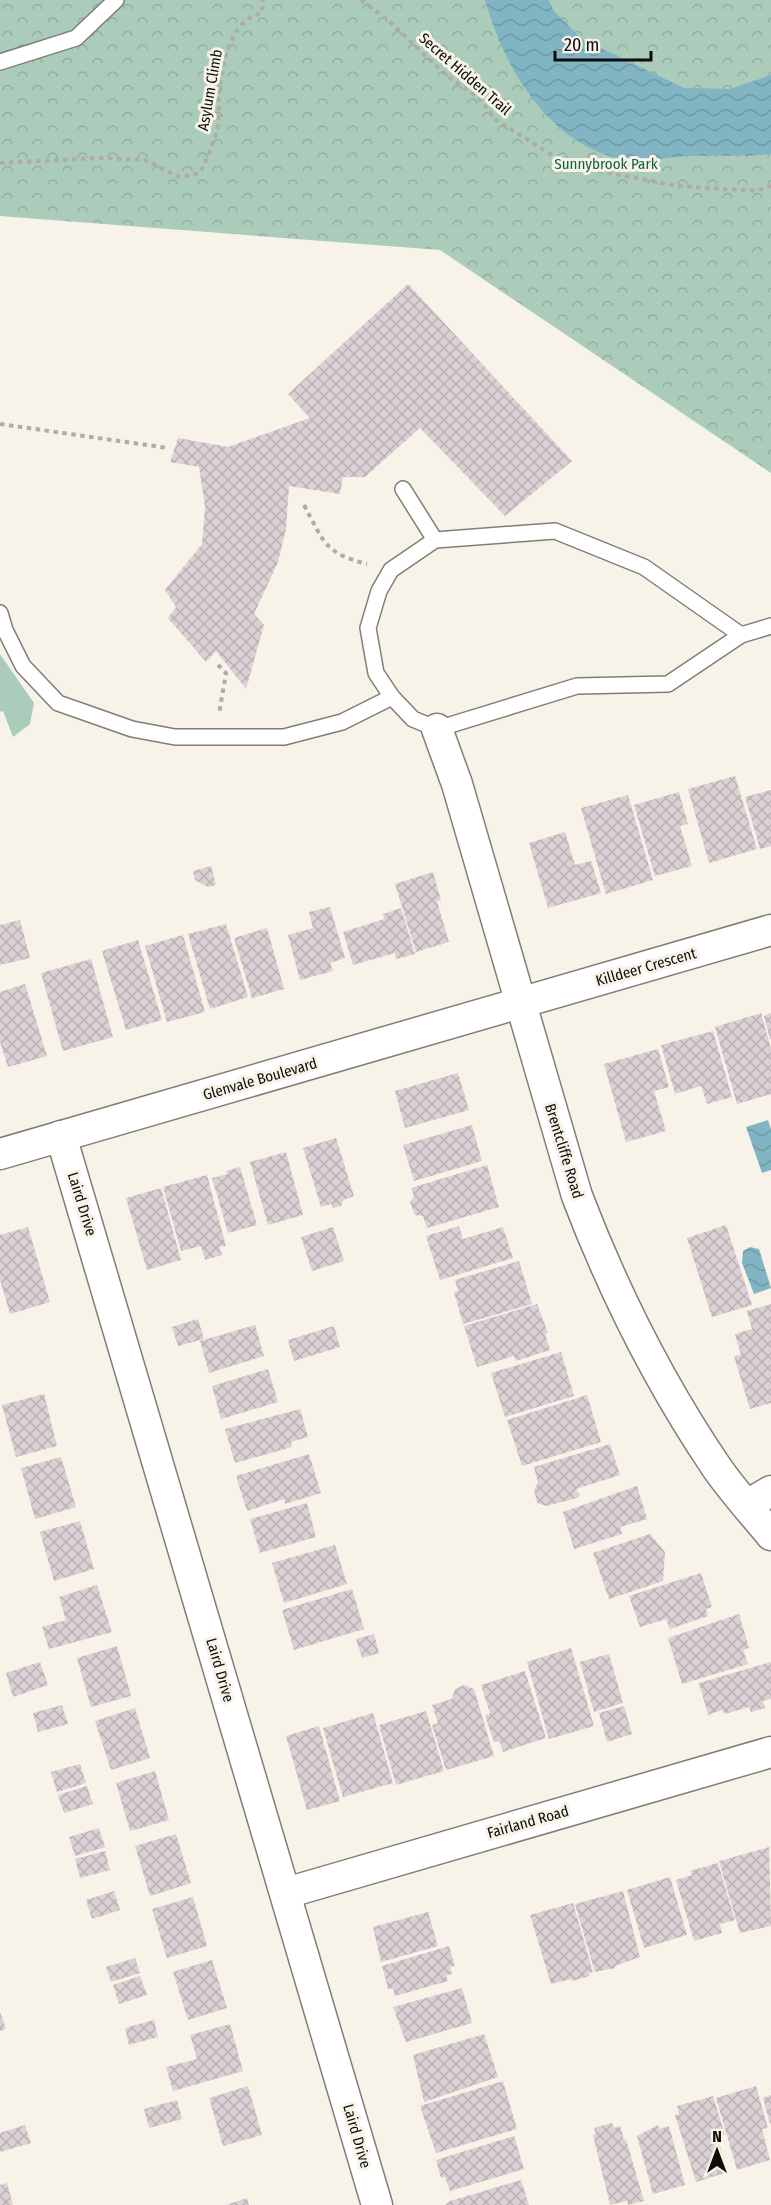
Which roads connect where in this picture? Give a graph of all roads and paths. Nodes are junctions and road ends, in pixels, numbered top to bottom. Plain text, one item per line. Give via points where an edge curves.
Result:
1 (116, 0) edge
2 (263, 0) edge
3 (361, 0) edge
4 (0, 62) edge
5 (0, 163) edge
6 (771, 186) edge
7 (0, 424) edge
8 (168, 448) dead end
9 (403, 489) dead end
10 (304, 505) dead end
11 (435, 540) junction
12 (391, 570) junction
13 (0, 613) edge
14 (771, 626) edge
15 (741, 635) junction
16 (218, 665) dead end
17 (392, 697) junction
18 (437, 729) junction
19 (215, 738) junction
20 (771, 930) edge
21 (520, 1004) junction
22 (61, 1136) junction
23 (0, 1154) edge
24 (759, 1498) edge
25 (771, 1535) edge
26 (771, 1752) edge
27 (286, 1893) junction
28 (377, 2205) edge

1 - 4 lane via 76,38
2 - 5 path, Asylum Climb via 262,13 239,25 230,47 219,92 217,133 200,173 179,177 145,160
3 - 6 path, Secret Hidden Trail via 479,99 496,120 555,157 593,170 678,186 756,191
7 - 8 path
9 - 11 lane
10 - 12 path via 328,549 348,559
11 - 12 lane
11 - 15 lane via 555,531 644,567
12 - 17 lane via 379,591 368,628 376,673
13 - 19 lane via 23,666 58,703 132,729 175,737
14 - 15 lane
15 - 18 lane via 668,684 577,686
16 - 19 path via 226,673
17 - 18 lane via 414,719
17 - 19 lane via 342,722 285,737
18 - 21 street, Brentcliffe Road via 457,784
20 - 21 street, Killdeer Crescent
21 - 22 street, Glenvale Boulevard
21 - 24 street, Brentcliffe Road via 577,1196 600,1255 678,1404 717,1468
22 - 23 street, Glenvale Boulevard
22 - 27 street, Laird Drive
24 - 25 street, Brentcliffe Road
26 - 27 street, Fairland Road
27 - 28 street, Laird Drive

